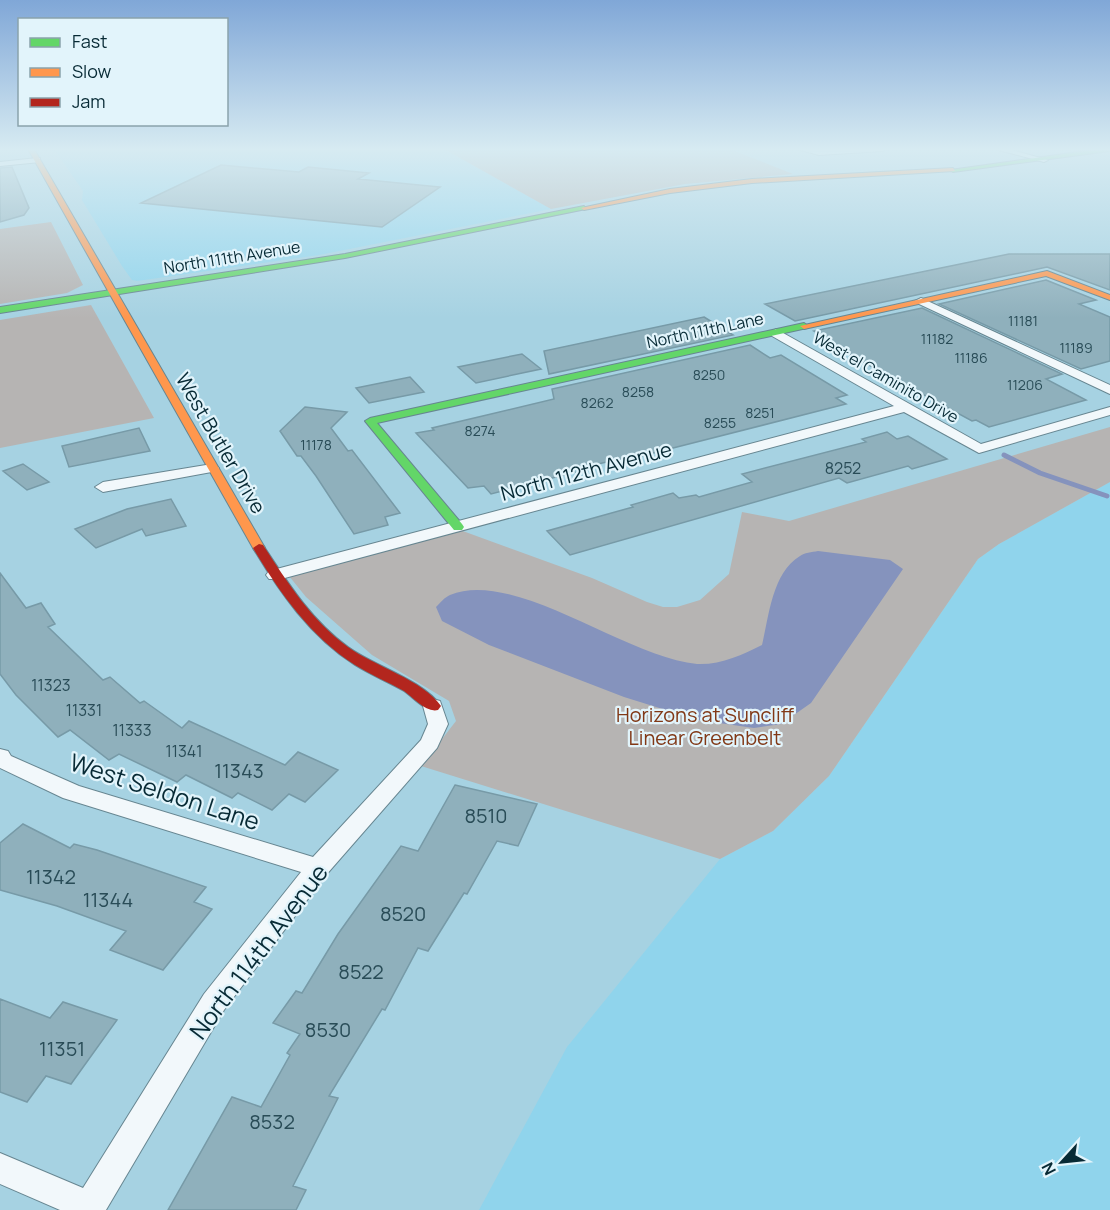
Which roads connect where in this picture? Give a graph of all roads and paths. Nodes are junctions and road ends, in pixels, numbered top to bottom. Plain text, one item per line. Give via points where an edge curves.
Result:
1 (63, 205) edge
2 (601, 205) edge
3 (112, 293) junction
4 (1110, 298) edge
5 (921, 301) junction
6 (0, 310) edge
7 (776, 333) junction
8 (1110, 390) edge
9 (907, 407) junction
10 (1110, 411) edge
11 (212, 468) junction
12 (104, 487) dead end
13 (458, 527) junction
14 (275, 575) junction
15 (433, 706) joint
16 (0, 756) edge
17 (318, 868) junction
18 (0, 1168) edge
19 (89, 1209) edge

1 - 3 street, West Butler Drive
2 - 3 street, North 111th Avenue via 353,254
3 - 6 street, North 111th Avenue
3 - 11 street, West Butler Drive
4 - 5 street, North 111th Lane via 1047,273
5 - 7 street, North 111th Lane
5 - 8 street
7 - 9 street, West el Caminito Drive
7 - 13 street, North 111th Lane via 370,421
9 - 10 street, West el Caminito Drive via 979,449
9 - 13 street, North 112th Avenue
11 - 12 street
11 - 14 street, West Butler Drive
13 - 14 street, North 112th Avenue
14 - 15 street, West Butler Drive via 296,606 329,638 357,660 423,696
15 - 17 street, North 114th Avenue via 438,724 430,743
16 - 17 street, West Seldon Lane via 3,761 70,792
17 - 19 street, North 114th Avenue via 213,1002
18 - 19 street

